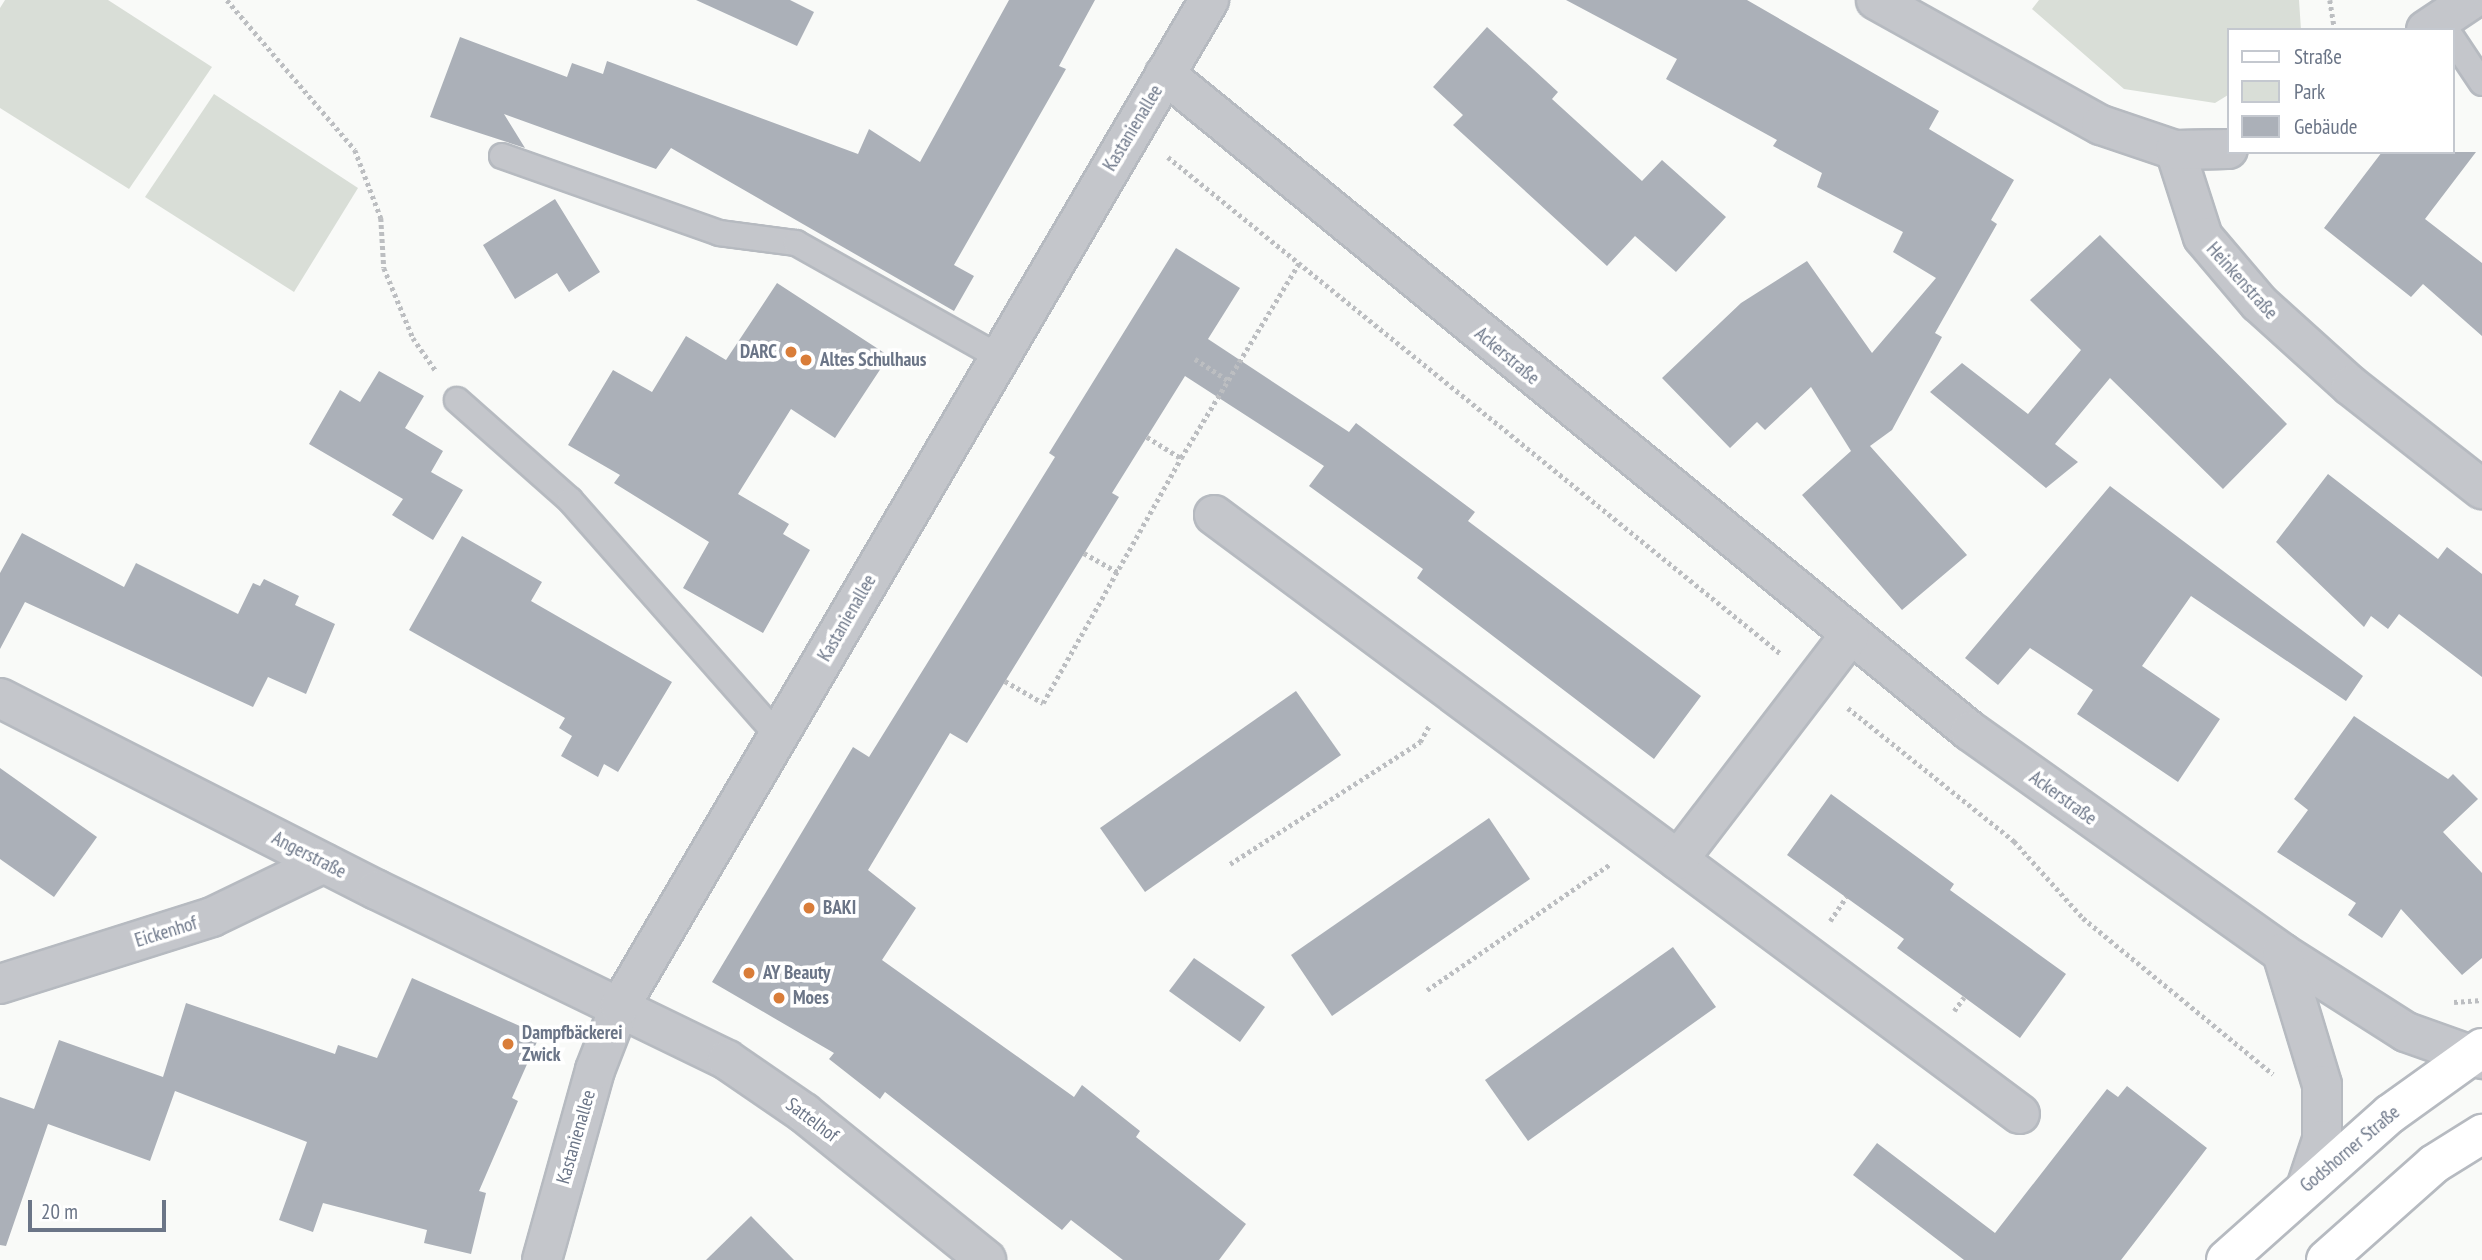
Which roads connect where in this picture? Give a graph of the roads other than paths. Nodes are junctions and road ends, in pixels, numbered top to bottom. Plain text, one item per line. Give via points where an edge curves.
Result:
1 (1209, 0) edge
2 (1876, 0) edge
3 (2472, 0) edge
4 (2442, 28) edge
5 (2454, 46) edge
6 (1165, 75) junction
7 (2482, 83) edge
8 (2226, 149) edge
9 (2175, 150) junction
10 (502, 156) dead end
11 (997, 356) junction
12 (457, 400) road end
13 (2482, 489) edge
14 (1214, 515) dead end
15 (1849, 636) junction
16 (0, 698) edge
17 (779, 737) junction
18 (1678, 860) junction
19 (324, 863) junction
20 (2282, 953) junction
21 (0, 984) edge
22 (620, 1006) junction
23 (2478, 1054) edge
24 (2020, 1114) dead end
25 (2482, 1134) edge
26 (2307, 1185) junction
27 (542, 1260) edge
28 (986, 1260) edge
29 (2226, 1260) edge
30 (2326, 1260) edge

1 - 6 street, Kastanienallee
2 - 9 street via 2101,125
3 - 4 street
5 - 7 lane
6 - 11 street, Kastanienallee
6 - 15 street, Ackerstraße
8 - 9 street
9 - 13 street, Heinkenstraße via 2203,237 2259,303 2351,386
10 - 11 lane via 719,233 796,243
11 - 17 street, Kastanienallee
12 - 17 lane via 570,500
14 - 18 street
15 - 18 street
15 - 20 street, Ackerstraße via 1970,731
16 - 19 street, Angerstraße
17 - 22 street, Kastanienallee
18 - 24 street
19 - 21 street, Eickenhof via 212,917
19 - 22 street, Angerstraße
20 - 23 street, Ackerstraße via 2406,1032
20 - 26 street via 2322,1085 2322,1140
22 - 27 street, Kastanienallee via 595,1070
22 - 28 street, Sattelhof via 727,1060 804,1113
23 - 26 main road, Godshorner Straße via 2390,1114
25 - 30 main road via 2434,1164
26 - 29 main road, Godshorner Straße

